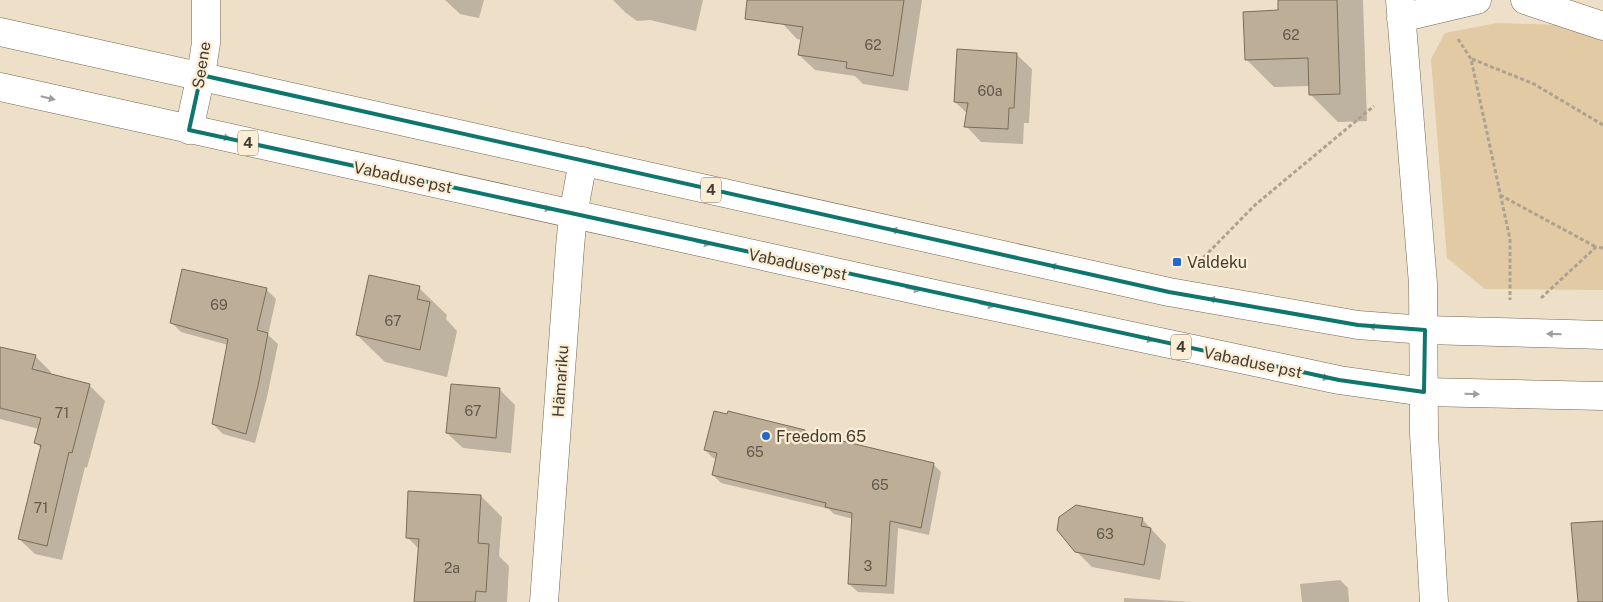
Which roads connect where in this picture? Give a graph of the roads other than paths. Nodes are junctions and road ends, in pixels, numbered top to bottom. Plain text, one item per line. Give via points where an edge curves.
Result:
1 (206, 0) edge
2 (1477, 0) edge
3 (1525, 0) edge
4 (1400, 9) edge
5 (1603, 26) edge
6 (0, 32) edge
7 (202, 75) junction
8 (0, 87) edge
9 (189, 130) junction
10 (583, 161) junction
11 (573, 215) junction
12 (1424, 330) junction
13 (1603, 334) edge
14 (1424, 392) junction
15 (1603, 396) edge
16 (544, 602) edge
17 (1434, 602) edge

1 - 7 main road, Seene
2 - 4 main road via 1438,10
3 - 5 main road
4 - 12 main road
6 - 7 main road, 4
7 - 9 main road, Seene
7 - 10 main road, 4
8 -> 9 main road, Vabaduse pst / 4
9 -> 11 main road, Vabaduse pst / 4
10 - 11 main road, Hämariku
12 -> 10 main road, 4 via 1358,326 1169,292
11 -> 14 main road, Vabaduse pst / 4 via 1329,378
11 - 16 main road, Hämariku
13 -> 12 main road, 4
12 - 14 main road
14 -> 15 main road, Vabaduse pst / 4
14 - 17 main road

